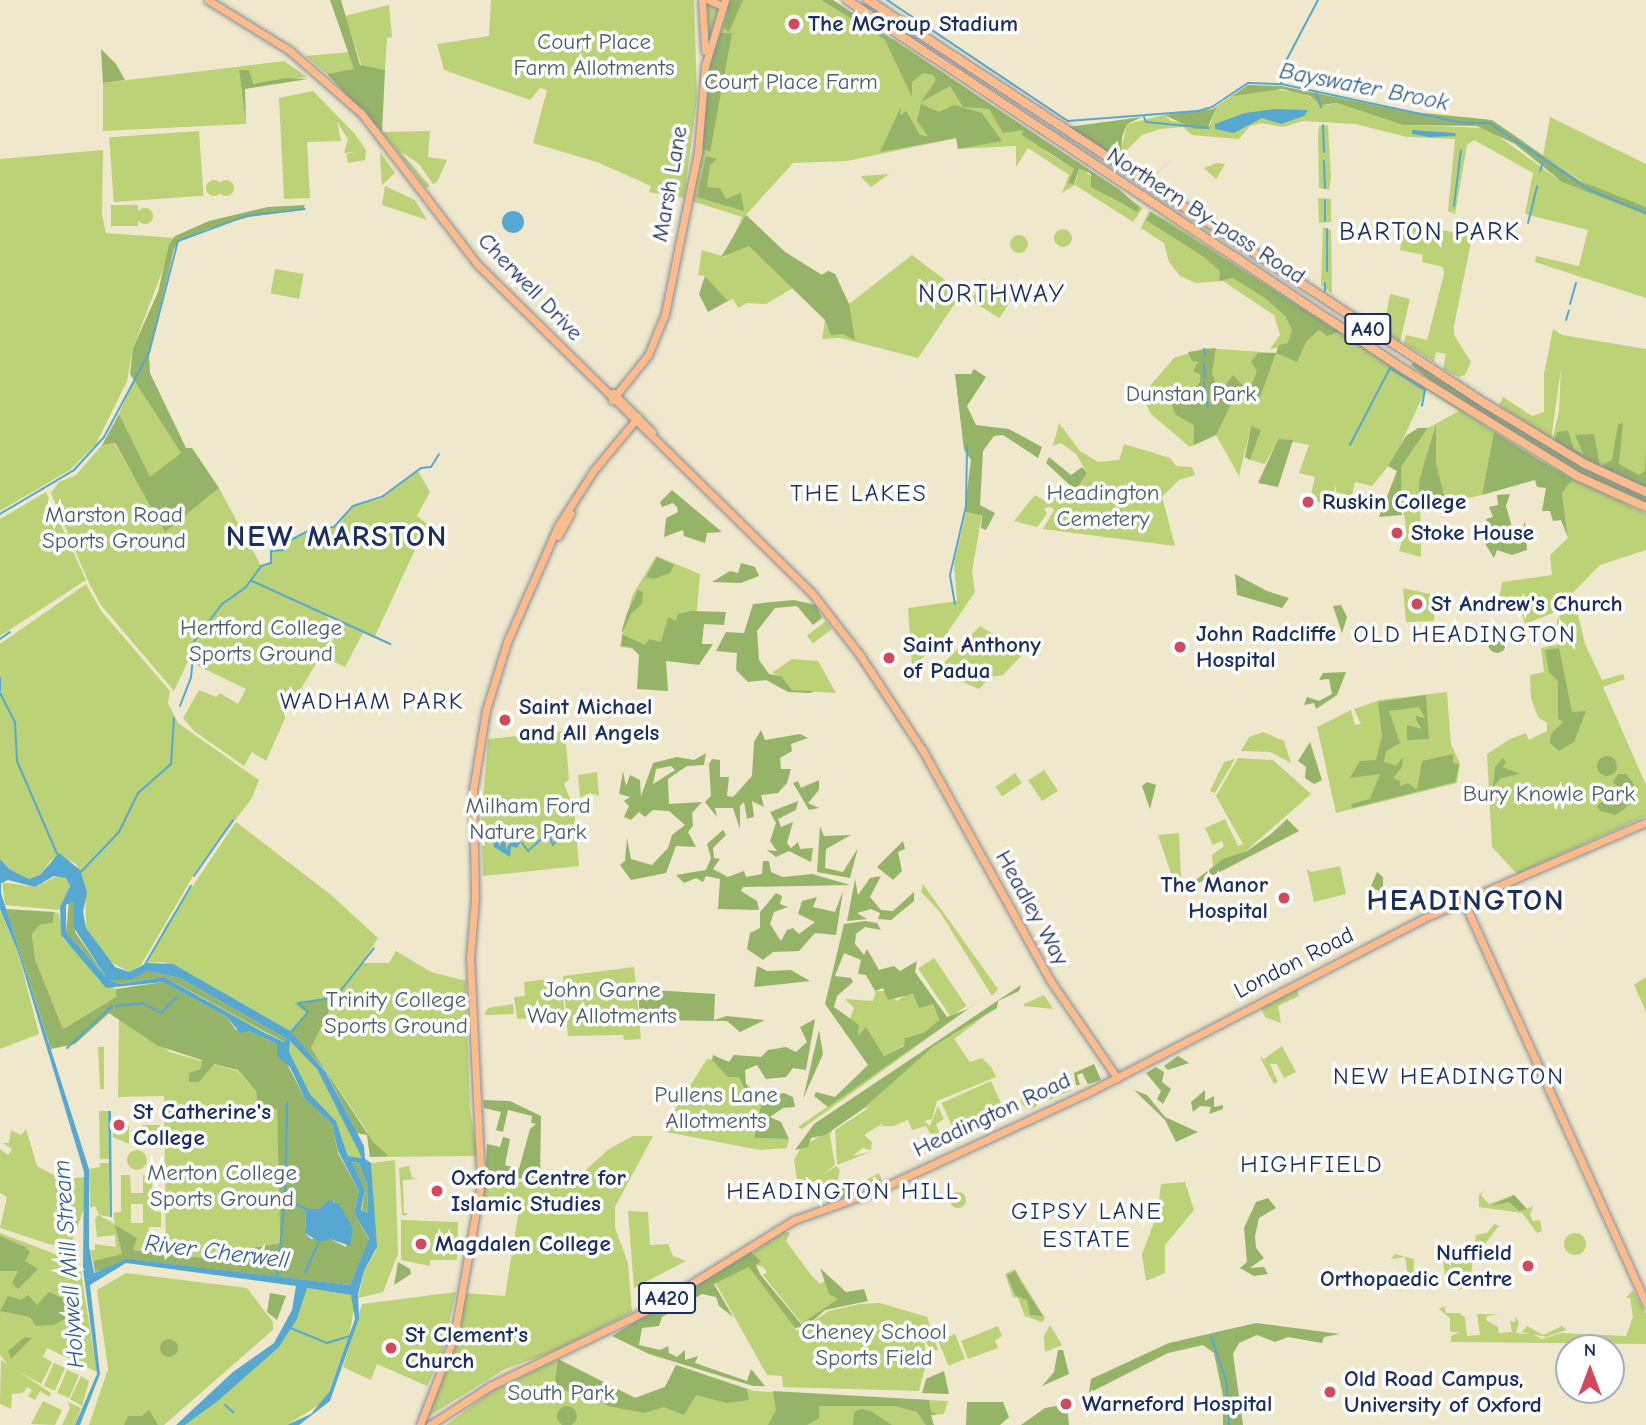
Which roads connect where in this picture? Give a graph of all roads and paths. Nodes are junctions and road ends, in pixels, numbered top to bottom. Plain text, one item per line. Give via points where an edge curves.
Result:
1 (208, 0) edge
2 (702, 0) edge
3 (709, 0) edge
4 (847, 0) edge
5 (868, 0) edge
6 (723, 3) edge
7 (705, 66) junction
8 (611, 394) junction
9 (638, 420) junction
10 (1646, 492) edge
11 (1646, 507) edge
12 (1646, 822) edge
13 (1463, 900) junction
14 (1117, 1078) junction
15 (1646, 1304) edge
16 (473, 1396) junction
17 (420, 1425) edge
18 (430, 1425) edge
19 (436, 1425) edge

1 - 8 main road, Cherwell Drive via 266,33 340,92 480,266
2 - 7 main road
3 - 6 main road
4 - 11 highway, Northern By-pass Road / A40 via 1332,323 1547,458
5 - 10 highway, Northern By-pass Road / A40 via 1236,244 1569,455
6 - 7 main road, Marsh Lane
7 - 8 main road, Marsh Lane via 698,152 665,314 636,370
8 - 9 main road, Cherwell Drive
9 - 14 main road, Headley Way via 811,592 860,655 923,751 1050,980
9 - 17 main road via 553,540 496,675 476,765 470,958 482,1170 454,1337
12 - 13 main road, London Road / A420
13 - 14 main road, London Road / A420
13 - 15 main road
14 - 16 main road, Headington Road / A420 via 878,1190 794,1220 639,1315
16 - 18 main road, Headington Road / A420
16 - 19 main road, Headington Road / A420

